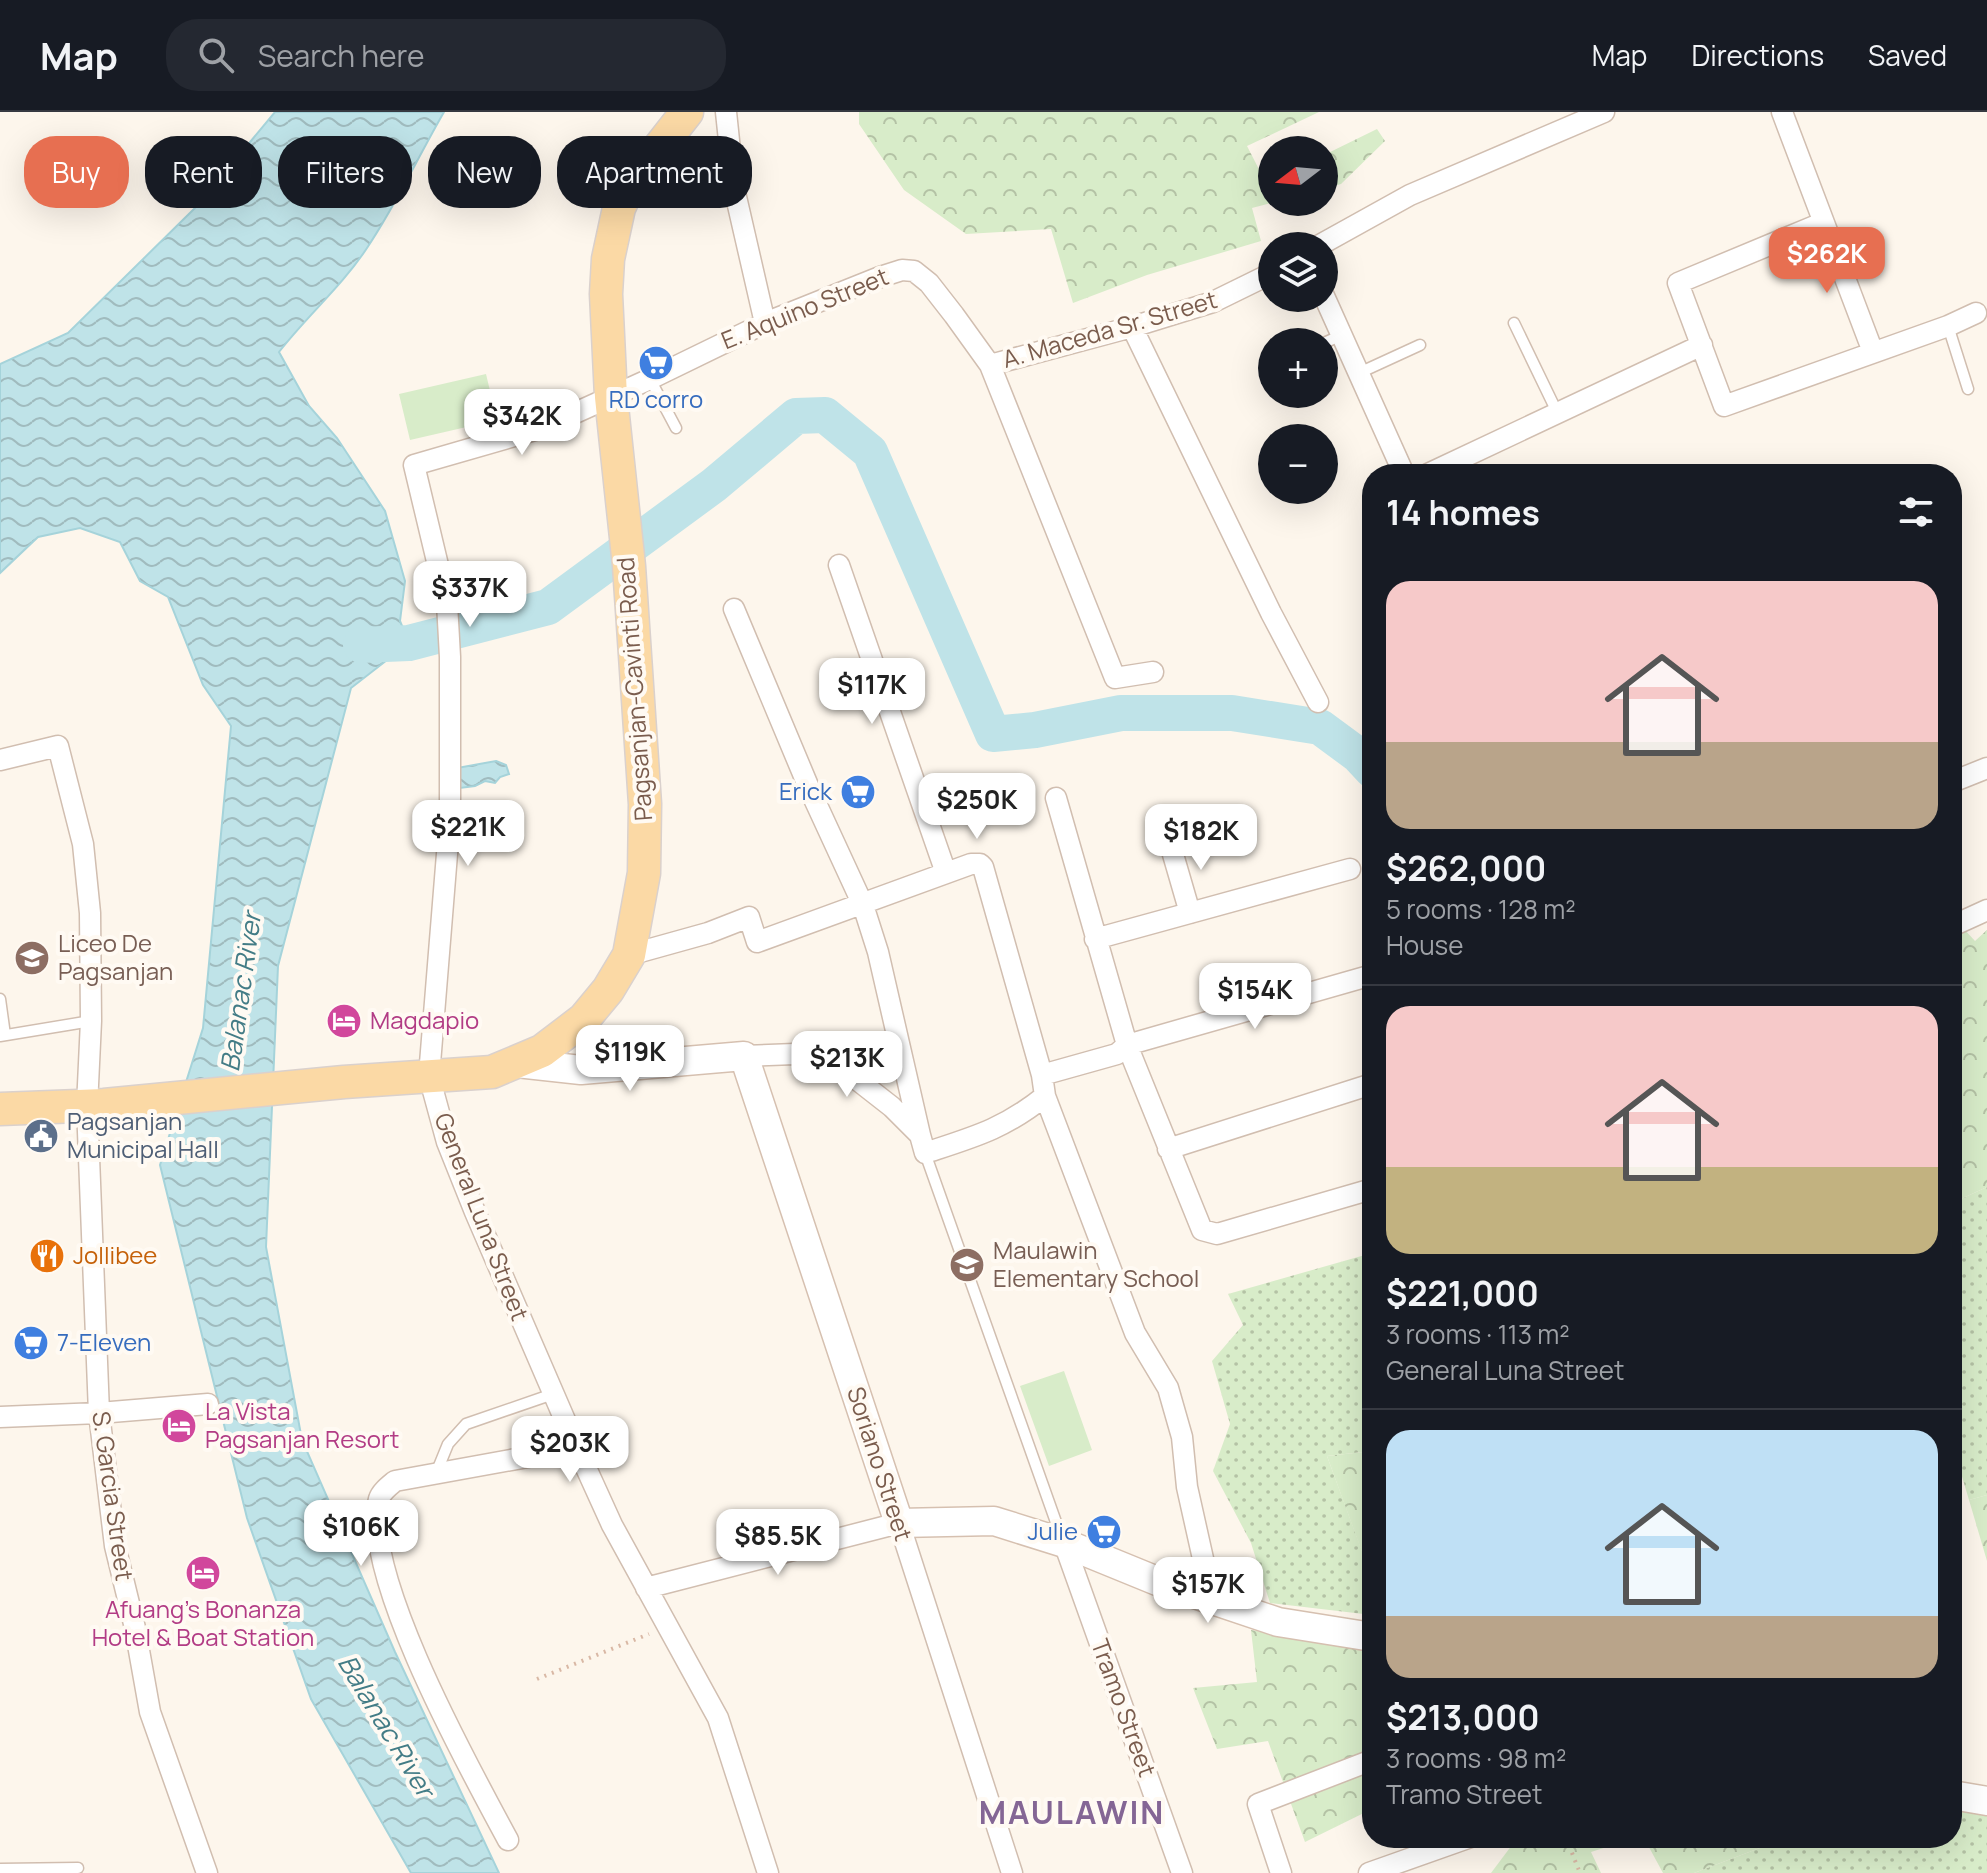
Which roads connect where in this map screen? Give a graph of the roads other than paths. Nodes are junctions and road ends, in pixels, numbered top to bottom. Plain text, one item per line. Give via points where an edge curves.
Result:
1 (687, 112) edge
2 (726, 112) edge
3 (1604, 112) edge
4 (1782, 112) edge
5 (1822, 223) junction
6 (1338, 235) edge
7 (1258, 280) edge
8 (1976, 313) dead end
9 (765, 323) junction
10 (1514, 323) dead end
11 (1948, 326) junction
12 (1132, 327) junction
13 (1420, 345) dead end
14 (1702, 345) junction
15 (1338, 346) edge
16 (1873, 352) junction
17 (990, 365) junction
18 (1359, 373) junction
19 (650, 379) junction
20 (1968, 389) dead end
21 (611, 397) junction
22 (1557, 412) junction
23 (676, 428) dead end
24 (1400, 464) edge
25 (1449, 464) edge
26 (414, 465) joint
27 (839, 565) dead end
28 (734, 609) dead end
29 (1153, 672) dead end
30 (1318, 702) dead end
31 (0, 760) edge
32 (1987, 768) edge
33 (1962, 778) edge
34 (1056, 798) dead end
35 (1170, 844) dead end
36 (1350, 869) dead end
37 (946, 873) junction
38 (863, 905) junction
39 (1987, 910) edge
40 (1190, 913) junction
41 (1962, 921) edge
42 (1095, 939) junction
43 (629, 955) junction
44 (1362, 978) edge
45 (0, 999) edge
46 (91, 1021) junction
47 (3, 1035) edge
48 (1127, 1045) junction
49 (744, 1056) junction
50 (517, 1063) junction
51 (429, 1076) junction
52 (1044, 1086) junction
53 (1362, 1087) edge
54 (95, 1106) junction
55 (0, 1109) edge
56 (923, 1144) junction
57 (1168, 1149) junction
58 (1362, 1192) edge
59 (553, 1394) junction
60 (208, 1404) dead end
61 (99, 1413) junction
62 (0, 1417) edge
63 (577, 1448) junction
64 (437, 1471) junction
65 (899, 1523) junction
66 (1064, 1543) junction
67 (646, 1588) junction
68 (1212, 1599) junction
69 (1362, 1635) edge
70 (1362, 1764) edge
71 (1962, 1797) edge
72 (1987, 1801) edge
73 (508, 1840) dead end
74 (1440, 1848) edge
75 (78, 1868) dead end
76 (0, 1869) edge
77 (207, 1873) edge
78 (768, 1873) edge
79 (1012, 1873) edge
80 (1182, 1873) edge
81 (1281, 1873) edge
82 (1369, 1873) edge

1 - 21 main road, Pagsanjan-Cavinti Road via 629,186 613,231 606,294
2 - 9 street via 734,188
3 - 6 street via 1410,195
4 - 5 street
5 - 14 street via 1678,283
5 - 16 street
7 - 12 street, A. Maceda Sr. Street via 1213,302
8 - 11 street
9 - 17 street, E. Aquino Street via 902,270 914,271 946,304
9 - 19 street, E. Aquino Street
10 - 22 lane
11 - 16 street
11 - 20 lane
12 - 17 street, A. Maceda Sr. Street
12 - 30 street
13 - 18 lane
14 - 16 street via 1724,406
14 - 22 street
15 - 18 street
17 - 29 street, E. Aquino Street via 1115,678
18 - 24 street
19 - 21 street, E. Aquino Street
19 - 23 lane
21 - 26 street, E. Aquino Street via 542,428
21 - 43 main road, Pagsanjan-Cavinti Road via 645,804 644,873
22 - 25 street
26 - 51 street, General Luna Street via 447,603 450,657 450,817
27 - 37 street
28 - 38 street
31 - 46 street, S. Garcia Street via 58,746 83,844
32 - 33 street
34 - 42 street
35 - 40 street
36 - 40 street
37 - 38 street
37 - 52 street via 976,863 983,867
38 - 43 street via 757,942 749,917
38 - 56 street
39 - 41 street
40 - 42 street
42 - 48 street
43 - 50 main road, Pagsanjan-Cavinti Road via 584,1019
44 - 48 street
45 - 47 lane
46 - 47 lane
46 - 54 street, S. Garcia Street
48 - 52 street
48 - 57 street
49 - 50 street via 581,1070
49 - 56 street via 795,1054 837,1064 892,1107
49 - 65 street, Soriano Street
50 - 51 main road, Pagsanjan-Cavinti Road via 492,1072
51 - 54 main road, Pagsanjan-Cavinti Road
51 - 59 street, General Luna Street via 447,1142
52 - 56 street via 995,1130
52 - 68 street via 1135,1333 1168,1388
53 - 57 street
54 - 55 main road, Pagsanjan-Cavinti Road
54 - 61 street, S. Garcia Street
56 - 66 lane
57 - 58 street via 1202,1230 1210,1233
59 - 63 street, General Luna Street
59 - 64 lane via 466,1424 448,1444
60 - 61 street
61 - 62 street
61 - 77 street, S. Garcia Street via 115,1546 150,1712
63 - 64 street
63 - 67 street, General Luna Street
64 - 73 street via 395,1481 380,1496 377,1522 383,1567 457,1744
65 - 66 street via 994,1521
65 - 67 street
65 - 79 street, Soriano Street
66 - 68 street
66 - 80 street, Tramo Street
67 - 78 street, General Luna Street via 718,1718
68 - 69 street via 1278,1622
70 - 81 street via 1258,1804
71 - 72 street
74 - 82 street
75 - 76 lane

